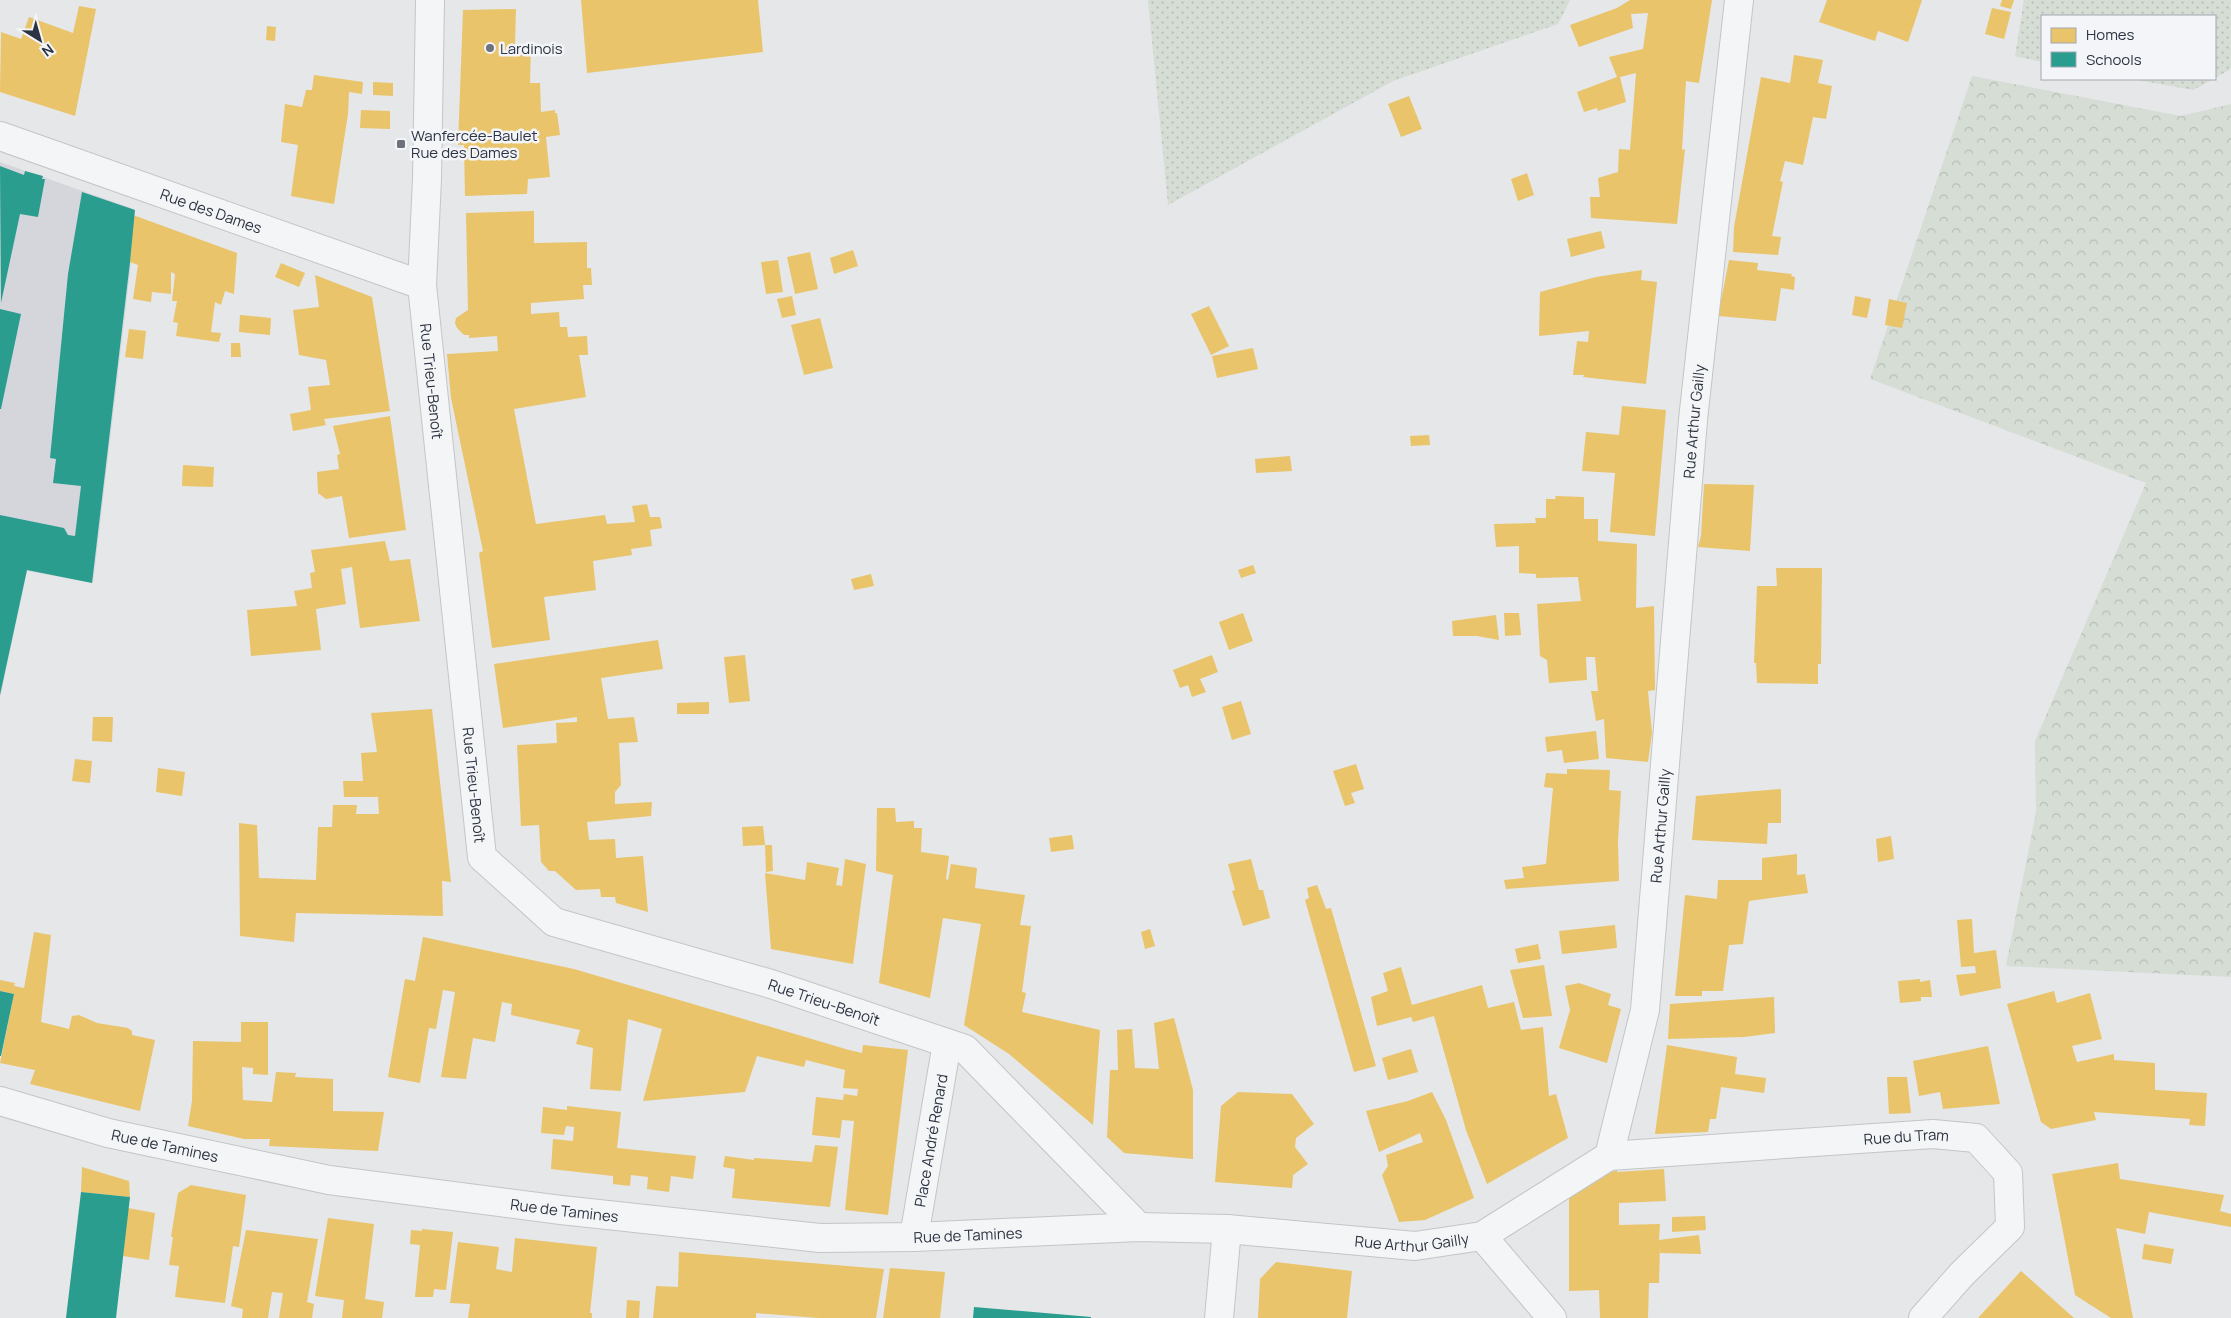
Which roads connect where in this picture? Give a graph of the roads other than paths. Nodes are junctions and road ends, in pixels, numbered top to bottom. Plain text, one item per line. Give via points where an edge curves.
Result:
1 (430, 0) edge
2 (1739, 0) edge
3 (0, 136) edge
4 (422, 285) junction
5 (947, 1044) junction
6 (0, 1101) edge
7 (1609, 1156) junction
8 (1139, 1227) junction
9 (1227, 1229) junction
10 (1482, 1236) junction
11 (914, 1237) junction
12 (1219, 1318) edge
13 (1552, 1318) edge
14 (1923, 1318) edge

1 - 4 street, Rue Trieu-Benoît
2 - 7 street, Rue Arthur Gailly via 1693,420 1646,1010
3 - 4 street, Rue des Dames
4 - 5 street, Rue Trieu-Benoît via 482,857 554,922 771,984
5 - 8 street, Rue Trieu-Benoît via 965,1049
5 - 11 street, Place André Renard
6 - 11 street, Rue de Tamines via 108,1133 329,1180 561,1210 820,1238
7 - 10 street, Rue Arthur Gailly
7 - 14 street, Rue du Tram via 1934,1134 1976,1138 2008,1172 2010,1227
8 - 9 street, Rue Arthur Gailly
8 - 11 street, Rue de Tamines
9 - 10 street, Rue Arthur Gailly via 1415,1246
9 - 12 street
10 - 13 street

